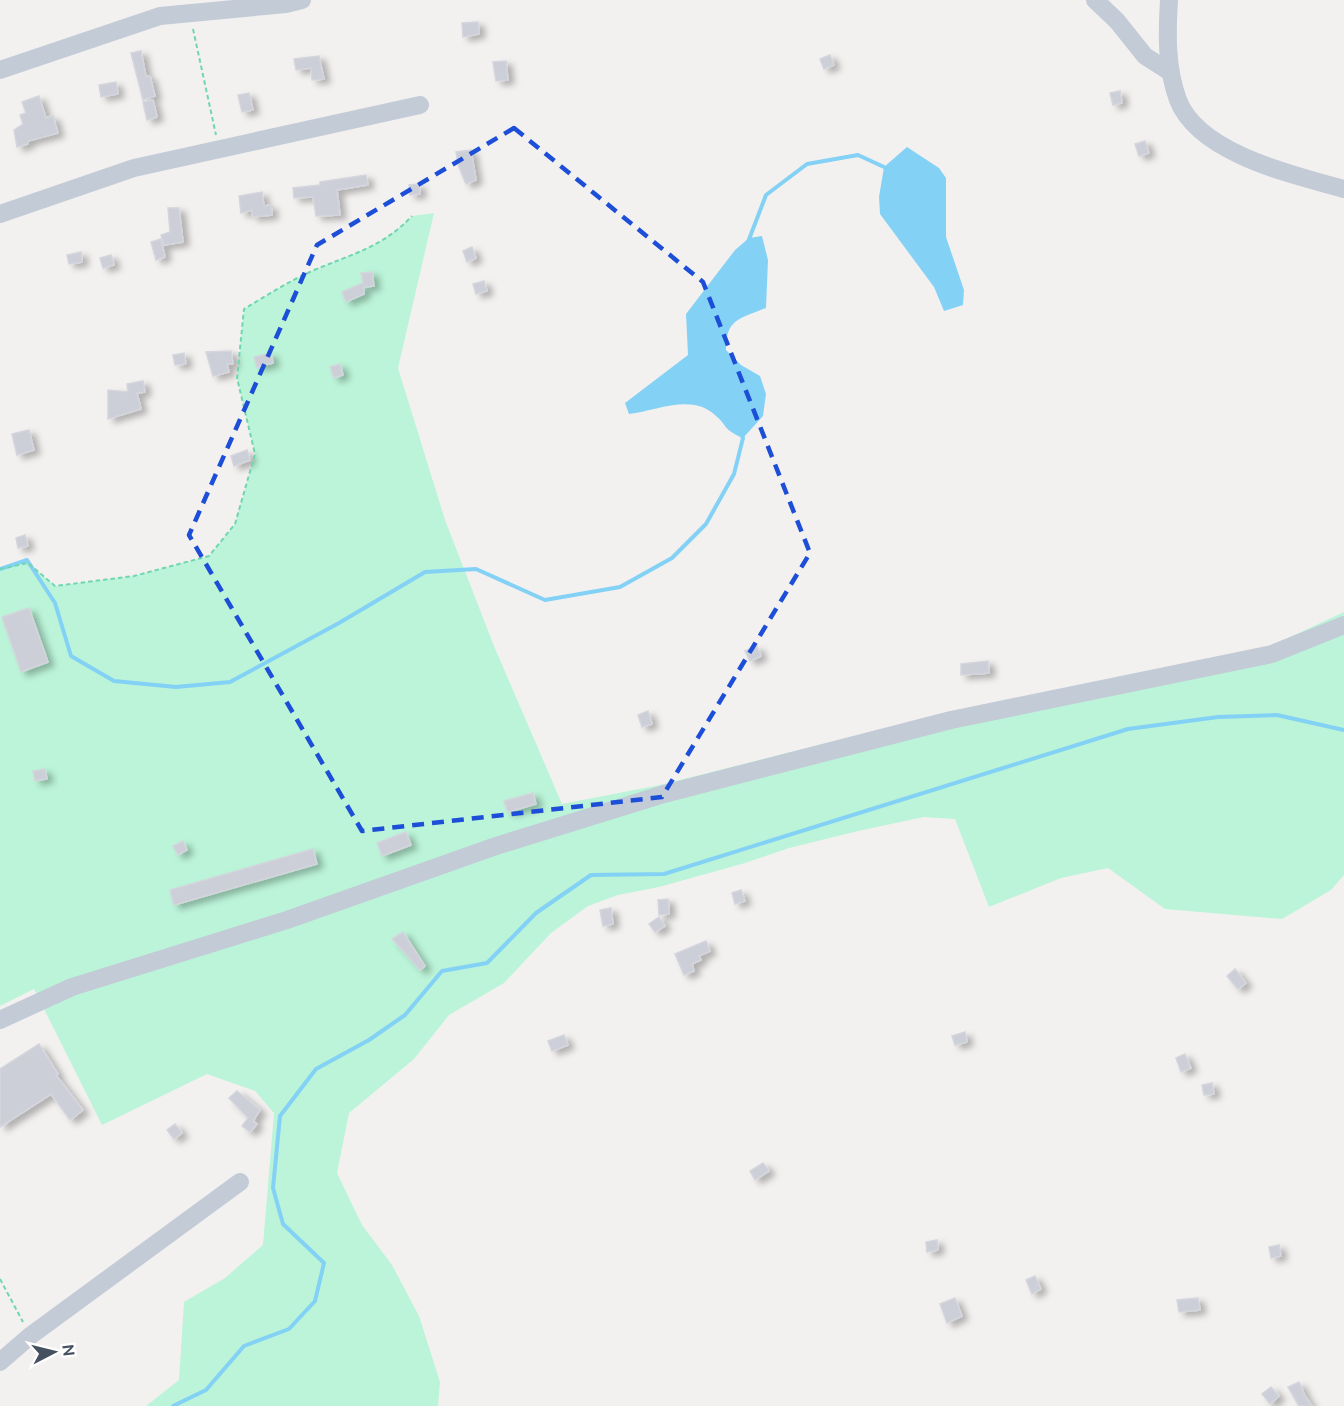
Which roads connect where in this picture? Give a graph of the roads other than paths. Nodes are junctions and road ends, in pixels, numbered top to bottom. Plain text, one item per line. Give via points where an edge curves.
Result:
1 (302, 0) edge
2 (1095, 0) edge
3 (1169, 0) edge
4 (0, 70) edge
5 (1170, 72) junction
6 (420, 105) dead end
7 (1344, 189) edge
8 (0, 214) edge
9 (1344, 625) edge
10 (0, 1020) edge
11 (240, 1182) dead end
12 (0, 1362) edge

1 - 4 street via 160,16
2 - 5 street via 1145,56
3 - 5 street via 1166,41
5 - 7 street via 1179,103 1197,126 1222,146 1281,171
6 - 8 street via 134,168
9 - 10 street via 1272,654 951,720 664,794 72,987
11 - 12 street

